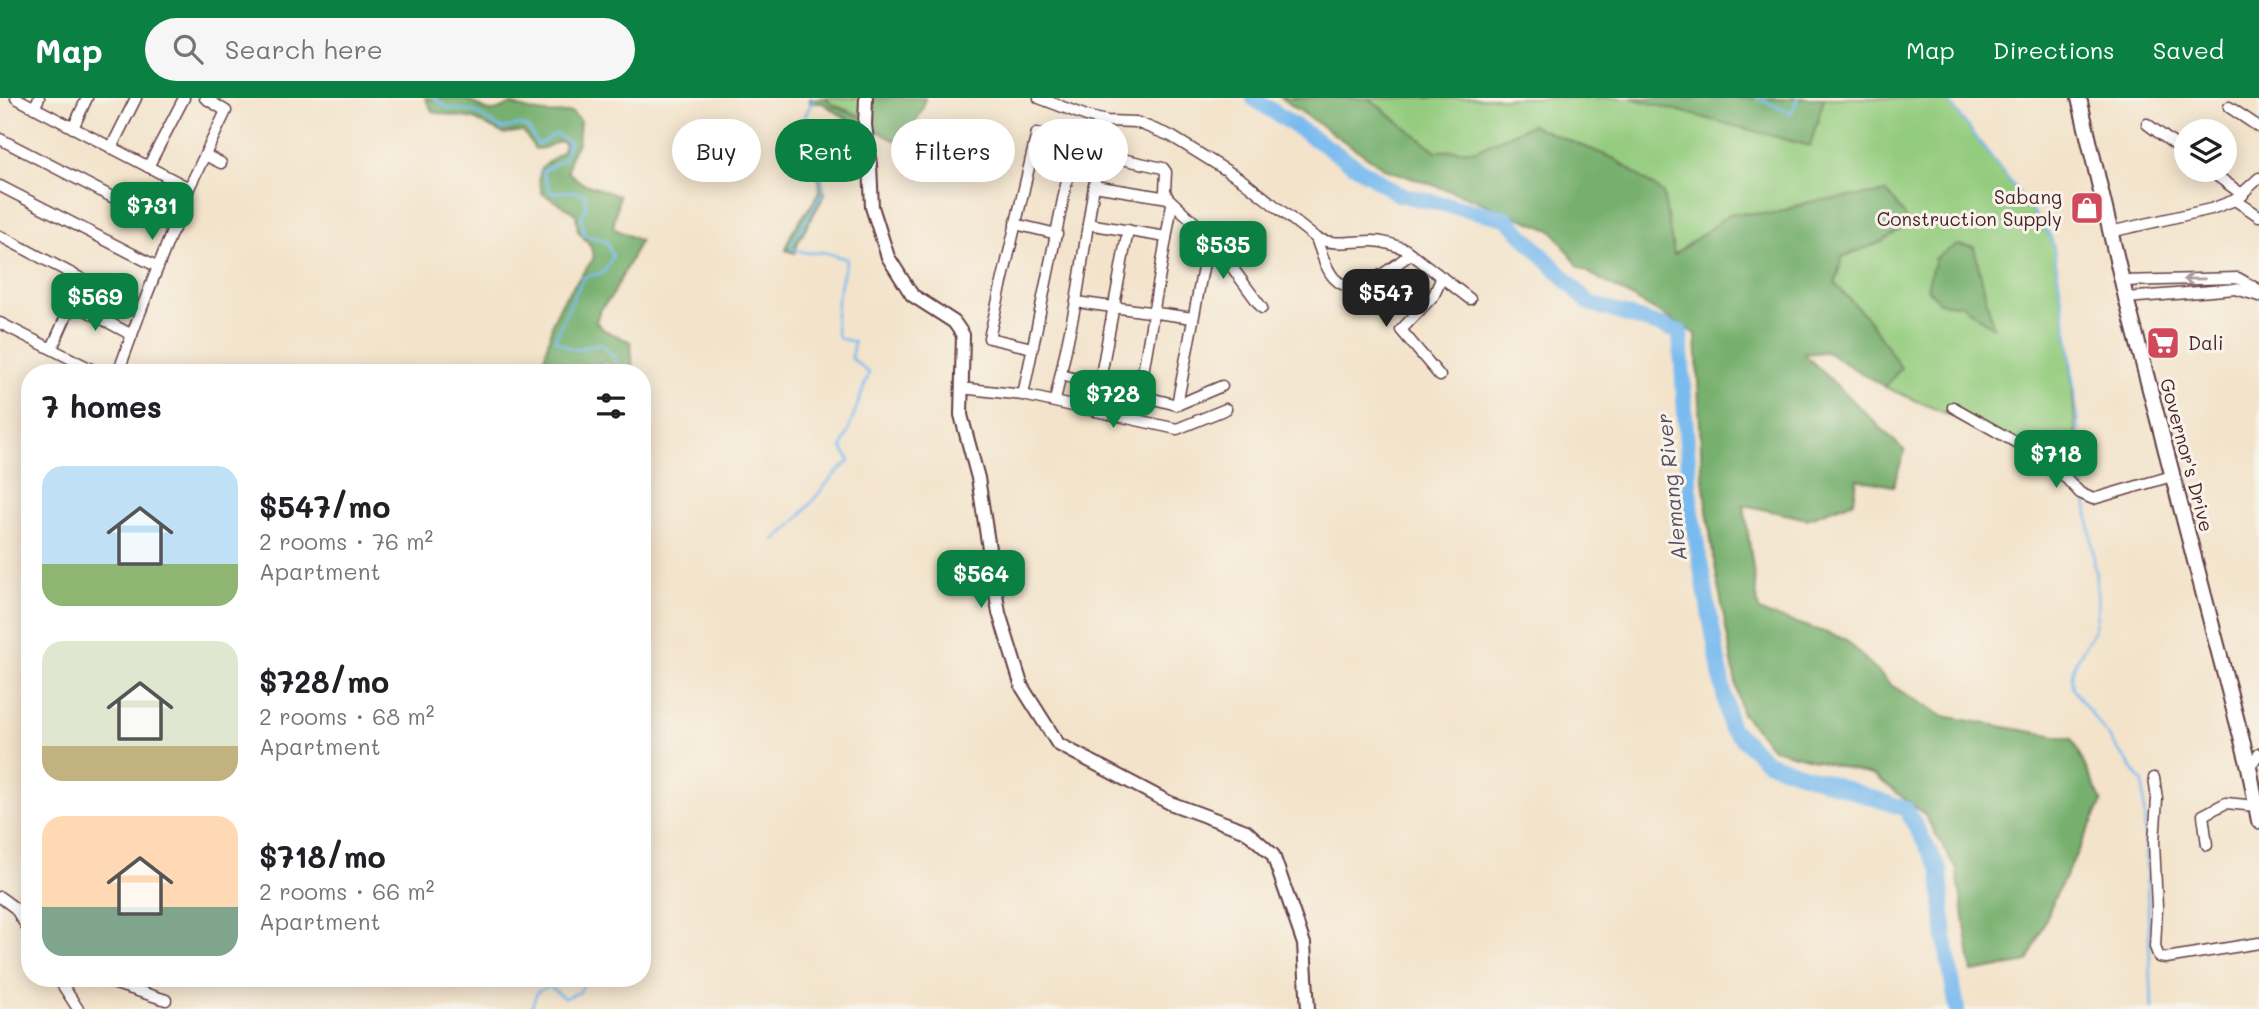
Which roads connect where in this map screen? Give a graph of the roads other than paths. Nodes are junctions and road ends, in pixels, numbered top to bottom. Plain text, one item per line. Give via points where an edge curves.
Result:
1 (16, 98) edge
2 (87, 98) edge
3 (136, 98) edge
4 (184, 98) edge
5 (205, 98) edge
6 (866, 98) edge
7 (1039, 98) edge
8 (2079, 98) edge
9 (37, 103) edge
10 (2229, 107) dead end
11 (2147, 124) dead end
12 (2259, 127) edge
13 (73, 128) junction
14 (0, 139) edge
15 (2174, 144) edge
16 (111, 148) junction
17 (205, 155) junction
18 (221, 163) dead end
19 (148, 167) junction
20 (2259, 178) edge
21 (2222, 182) edge
22 (0, 186) edge
23 (1094, 186) junction
24 (189, 188) junction
25 (2239, 198) junction
26 (1170, 201) junction
27 (2259, 216) edge
28 (1015, 224) junction
29 (1088, 224) junction
30 (174, 229) junction
31 (1128, 230) junction
32 (2109, 232) junction
33 (1056, 234) junction
34 (0, 236) edge
35 (1209, 236) junction
36 (1166, 237) junction
37 (1316, 238) junction
38 (1411, 254) junction
39 (158, 267) junction
40 (1441, 277) junction
41 (2172, 280) junction
42 (2122, 281) junction
43 (2259, 290) edge
44 (2173, 294) junction
45 (2259, 296) edge
46 (2126, 298) junction
47 (1470, 299) dead end
48 (1076, 302) junction
49 (1114, 306) junction
50 (1262, 308) dead end
51 (141, 310) junction
52 (1155, 313) junction
53 (1194, 318) junction
54 (0, 323) edge
55 (132, 335) junction
56 (52, 348) junction
57 (1031, 348) junction
58 (82, 364) edge
59 (121, 364) edge
60 (1061, 375) junction
61 (1440, 376) dead end
62 (1099, 386) junction
63 (1222, 386) dead end
64 (961, 388) junction
65 (1023, 394) junction
66 (1139, 396) junction
67 (1055, 401) junction
68 (1177, 405) junction
69 (1226, 408) dead end
70 (1953, 408) dead end
71 (2172, 476) junction
72 (2259, 754) edge
73 (2249, 767) junction
74 (2154, 778) dead end
75 (2258, 813) edge
76 (2207, 845) dead end
77 (0, 897) edge
78 (21, 918) edge
79 (2259, 943) edge
80 (64, 987) edge
81 (125, 987) edge
82 (166, 1000) dead end
83 (78, 1009) edge
84 (1308, 1009) edge

1 - 9 street
2 - 13 street
3 - 16 street
4 - 19 street
5 - 17 street via 226,111
6 - 64 street via 872,206 879,231 888,257 912,295 960,329
7 - 37 street via 1089,117 1136,122 1171,136 1242,180
8 - 32 main road, Governor's Drive
9 - 13 street
10 - 12 street
11 - 15 street
13 - 16 street
14 - 30 street
16 - 19 street
17 - 18 street
17 - 24 street
19 - 24 street
20 - 25 street
21 - 25 street
22 - 39 street
23 - 26 street
23 - 26 street via 1099,154 1163,168
23 - 29 street
24 - 30 street
25 - 27 street
25 - 32 street via 2211,209
26 - 35 street
26 - 36 street
28 - 33 street
28 - 33 street via 1037,134 1075,141
28 - 57 street via 989,338
29 - 31 street
29 - 48 street
30 - 39 street
31 - 36 street
31 - 49 street
32 - 42 main road, Governor's Drive
33 - 57 street
34 - 51 street
35 - 50 street
35 - 53 street
36 - 52 street
37 - 38 street via 1329,243 1385,242
37 - 38 street via 1334,278 1355,287
38 - 40 street
39 - 51 street
40 - 47 street
40 - 61 street via 1434,295 1401,330
41 - 42 street
43 -> 41 street via 2238,278
41 - 44 street
42 - 46 main road, Governor's Drive
44 - 45 street via 2236,289
44 - 46 street
46 - 71 main road, Governor's Drive
48 - 49 street
48 - 60 street
49 - 52 street
49 - 62 street
51 - 55 street
52 - 53 street
52 - 66 street
53 - 68 street
54 - 56 street
55 - 56 street via 72,303
55 - 59 street
56 - 58 street
57 - 65 street
60 - 62 street
60 - 67 street
62 - 66 street
63 - 68 street
64 - 65 street
64 - 84 street via 961,415 978,478 999,613 1022,687 1058,744 1170,803 1246,831 1273,855 1304,944
65 - 67 street
66 - 68 street
67 - 69 street via 1178,429
70 - 71 street via 2052,463 2080,493 2094,499
71 - 73 main road, Governor's Drive
72 - 73 street
73 - 75 main road, Governor's Drive
74 - 79 street via 2158,957
75 - 76 street via 2226,803 2203,815
77 - 78 street
80 - 83 street
81 - 82 street

